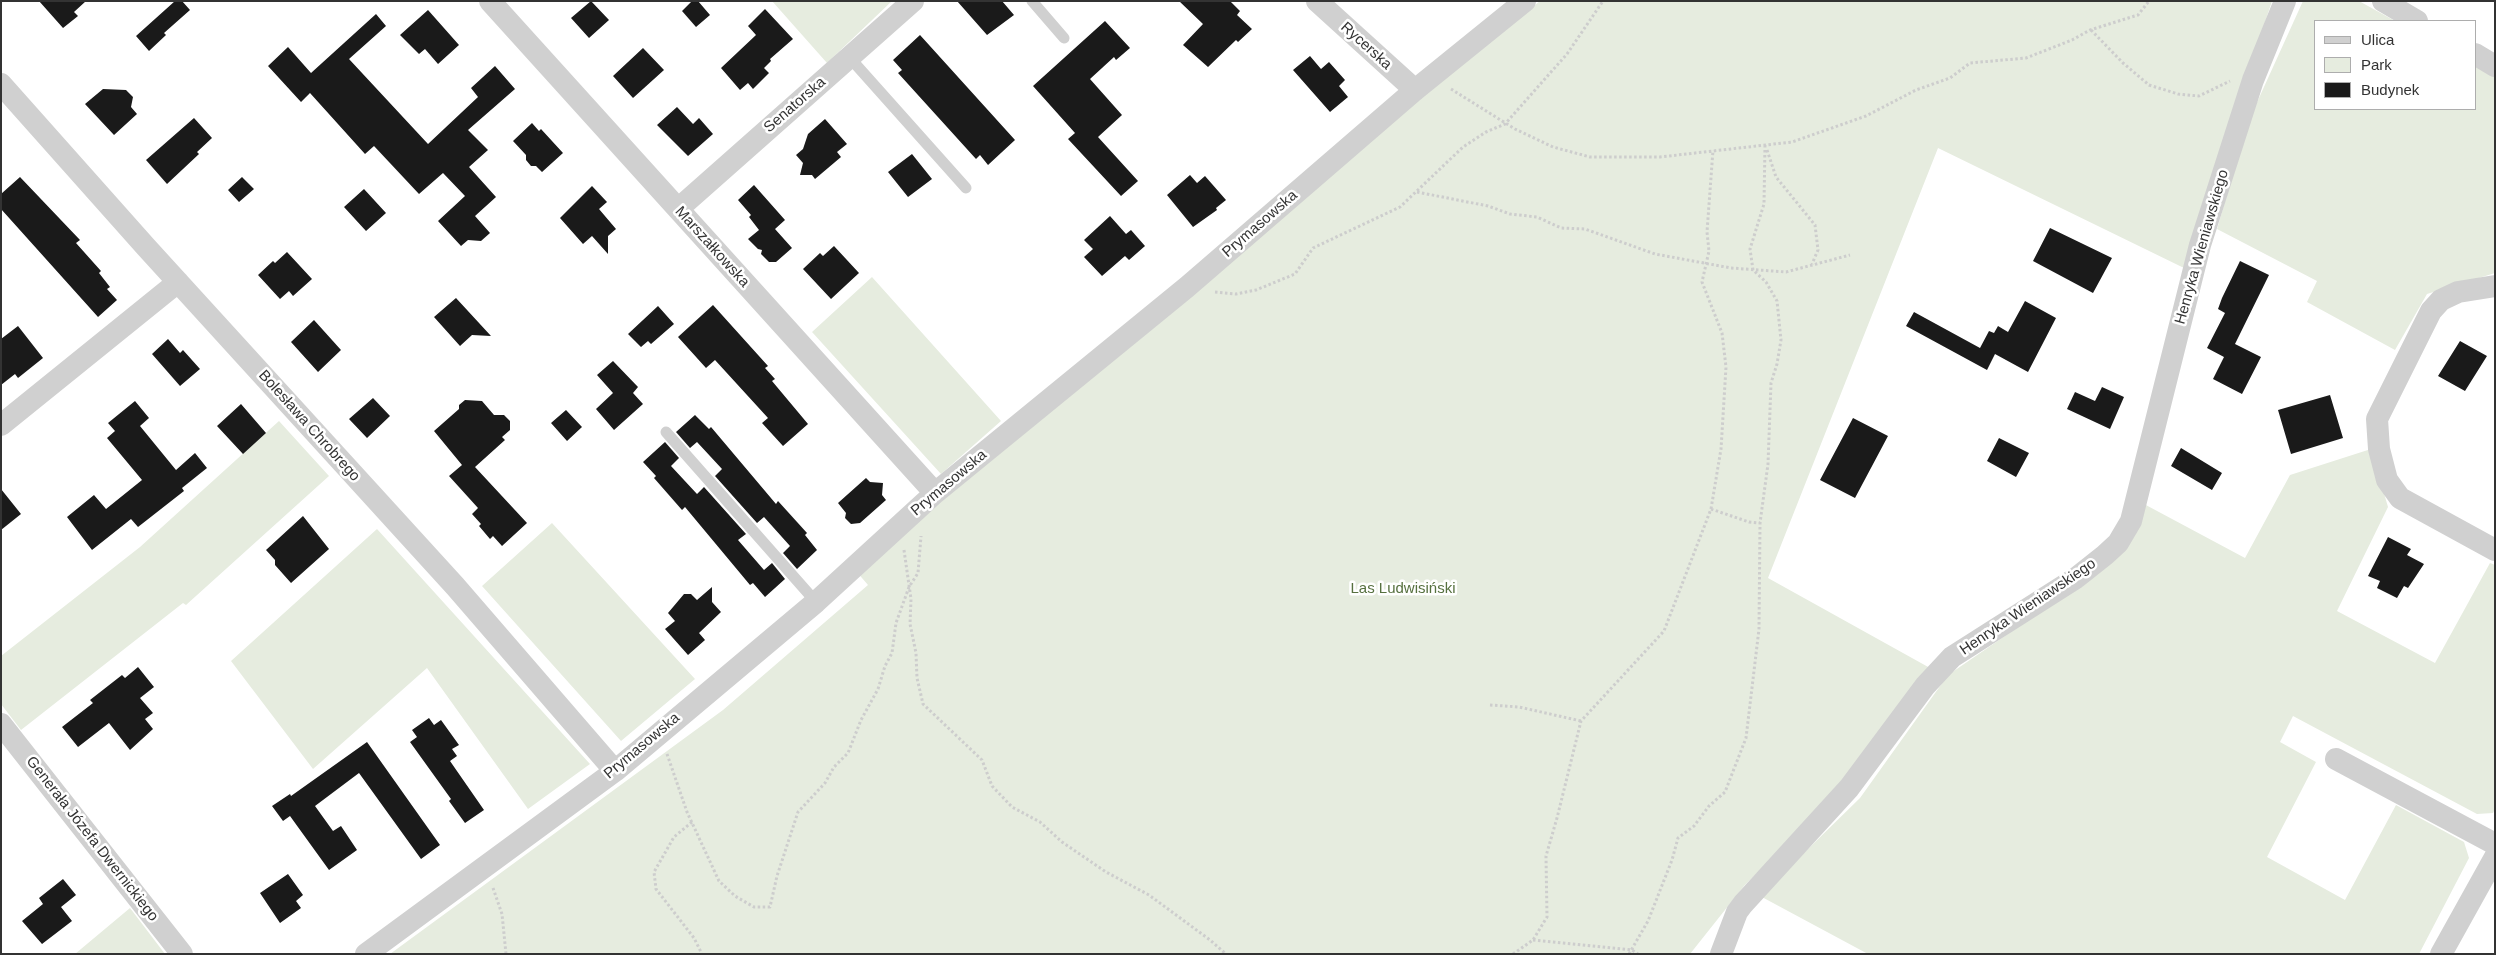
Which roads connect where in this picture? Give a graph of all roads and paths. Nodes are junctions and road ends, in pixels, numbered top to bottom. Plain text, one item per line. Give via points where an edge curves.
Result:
1 (490, 1) edge
2 (913, 1) edge
3 (1032, 1) edge
4 (1317, 1) edge
5 (1525, 1) edge
6 (1603, 1) edge
7 (2149, 1) edge
8 (2285, 1) edge
9 (2383, 1) edge
10 (2415, 20) edge
11 (2090, 30) junction
12 (1064, 38) dead end
13 (2476, 55) edge
14 (850, 58) junction
15 (2495, 66) edge
16 (1432, 76) junction
17 (2252, 80) junction
18 (1, 84) edge
19 (1415, 90) junction
20 (1505, 124) junction
21 (1765, 144) junction
22 (1713, 150) junction
23 (966, 188) dead end
24 (1416, 192) junction
25 (678, 209) junction
26 (1850, 255) dead end
27 (1705, 262) junction
28 (1811, 265) junction
29 (1753, 270) junction
30 (178, 282) junction
31 (2495, 286) edge
32 (1187, 287) junction
33 (1, 425) edge
34 (666, 432) dead end
35 (935, 493) junction
36 (1711, 509) junction
37 (914, 511) junction
38 (1760, 523) junction
39 (898, 526) junction
40 (2495, 550) edge
41 (909, 587) junction
42 (816, 602) junction
43 (1490, 704) dead end
44 (1581, 721) junction
45 (1, 724) edge
46 (660, 731) junction
47 (2336, 759) dead end
48 (614, 771) junction
49 (692, 822) junction
50 (2495, 844) edge
51 (2495, 857) edge
52 (485, 866) junction
53 (1533, 940) junction
54 (1631, 952) edge
55 (182, 954) edge
56 (366, 954) edge
57 (506, 954) edge
58 (702, 954) edge
59 (1226, 954) edge
60 (1513, 954) edge
61 (1638, 954) edge
62 (1721, 954) edge
63 (2441, 954) edge

1 - 25 street, Marszałkowska
2 - 14 street, Senatorska
3 - 12 lane
4 - 19 street, Rycerska
5 - 16 street, Prymasowska
6 - 20 path via 1567,54
7 - 11 path via 2138,14
8 - 17 street, Henryka Wieniawskiego
9 - 10 street
11 - 17 path via 2150,85 2178,94 2199,96 2233,79
11 - 21 path via 2026,58 1970,62 1950,78 1916,90 1866,116 1792,142
13 - 15 street
14 - 23 lane
14 - 25 street, Senatorska
16 - 19 street, Prymasowska
16 - 20 path
17 - 62 street, Henryka Wieniawskiego via 2200,245 2131,521 2118,543 2076,578 1952,657 1925,686 1850,788 1743,904
18 - 30 street, Bolesława Chrobrego
19 - 32 street, Prymasowska
20 - 22 path via 1553,147 1590,157 1660,157
20 - 24 path via 1463,147
21 - 22 path
21 - 28 path via 1776,177 1814,225 1818,250
21 - 29 path via 1764,204 1750,249
22 - 27 path via 1709,251
24 - 27 path via 1488,206 1510,214 1537,217 1561,228 1585,229 1655,254
24 - 32 path via 1400,207 1313,248 1295,274 1256,290 1236,294
25 - 35 street, Marszałkowska
26 - 28 path
27 - 29 path
27 - 36 path via 1702,282 1722,333 1726,367 1721,449
28 - 29 path via 1786,272
29 - 38 path via 1766,282 1777,302 1781,340 1771,383 1768,464
30 - 33 street
30 - 48 street, Bolesława Chrobrego via 455,586
31 - 40 street via 2458,292 2441,300 2431,311 2377,419 2379,450 2387,480 2400,498
32 - 35 street, Prymasowska
34 - 42 lane
35 - 37 street, Prymasowska
36 - 38 path
36 - 44 path via 1664,631
37 - 39 street, Prymasowska
37 - 41 path via 921,535 921,553 918,573
38 - 54 path via 1759,629 1746,738 1725,792 1694,826 1678,838 1648,921
39 - 41 path
39 - 42 street, Prymasowska
41 - 49 path via 896,623 892,653 884,666 878,690 848,753 798,812 770,907 754,907 719,881
41 - 59 path via 910,624 923,704 982,760 992,786 1012,807 1040,822 1062,842 1106,872 1148,896
42 - 46 street, Prymasowska
43 - 44 path
44 - 53 path via 1546,856 1547,917
45 - 55 street, Generała Józefa Dwernickiego
46 - 48 street, Prymasowska
46 - 49 path
47 - 50 street
48 - 52 street, Prymasowska
49 - 58 path via 674,837 654,872 656,889 694,938
51 - 63 street
52 - 56 street, Prymasowska
52 - 57 path via 502,914
53 - 54 path
53 - 60 path
54 - 61 path

